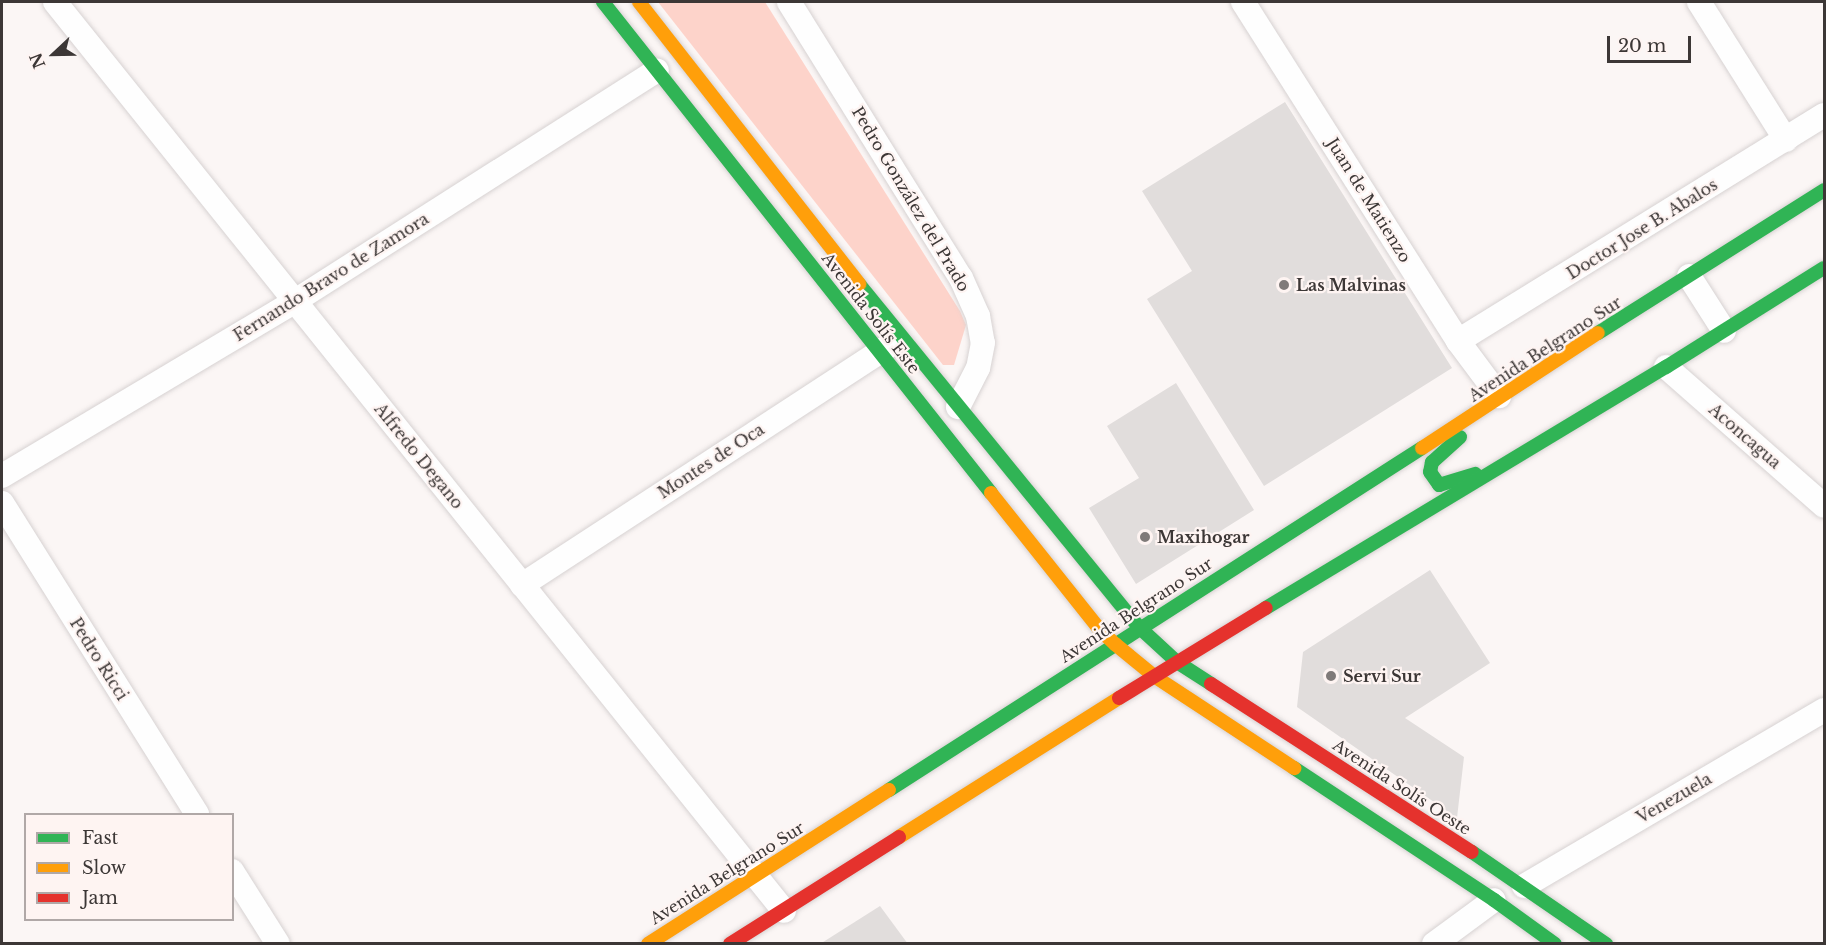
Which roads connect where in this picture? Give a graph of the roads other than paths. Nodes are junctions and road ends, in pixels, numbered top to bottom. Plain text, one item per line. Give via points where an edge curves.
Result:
1 (55, 2) edge
2 (603, 2) edge
3 (639, 2) edge
4 (789, 2) edge
5 (1243, 2) edge
6 (1699, 2) edge
7 (657, 70) junction
8 (1824, 115) edge
9 (1786, 140) junction
10 (1824, 190) edge
11 (1824, 268) edge
12 (1689, 276) junction
13 (295, 301) junction
14 (1724, 331) junction
15 (901, 337) junction
16 (1458, 341) junction
17 (880, 351) junction
18 (1666, 367) junction
19 (1494, 400) junction
20 (958, 407) junction
21 (1519, 456) junction
22 (2, 477) edge
23 (2, 504) edge
24 (1824, 506) edge
25 (522, 585) junction
26 (1140, 628) junction
27 (1114, 644) junction
28 (1178, 662) junction
29 (1154, 676) junction
30 (1824, 710) edge
31 (196, 813) edge
32 (234, 874) edge
33 (757, 875) junction
34 (1524, 886) junction
35 (1494, 900) junction
36 (784, 911) junction
37 (278, 944) edge
38 (648, 944) edge
39 (730, 944) edge
40 (1434, 944) edge
41 (1555, 944) edge
42 (1606, 944) edge

1 - 13 street, Alfredo Degano
2 - 7 main road, Avenida Solís Este
3 - 15 main road, Avenida Solís Este
4 - 20 street, Pedro González del Prado via 961,278 978,316 983,343 978,368
5 - 16 street, Juan de Matienzo
6 - 9 street
7 - 13 street, Fernando Bravo de Zamora
7 - 17 main road, Avenida Solís Este
8 - 9 street, Doctor Jose B. Abalos
9 - 16 street, Doctor Jose B. Abalos
10 - 12 main road, Avenida Belgrano Sur
11 - 14 main road
12 - 14 street
12 - 19 main road, Avenida Belgrano Sur
13 - 22 street, Fernando Bravo de Zamora
13 - 25 street, Alfredo Degano
14 - 18 main road
15 - 17 street, Montes de Oca
15 - 20 main road, Avenida Solís Este
16 - 19 street, Juan de Matienzo
17 - 25 street, Montes de Oca
17 - 27 main road, Avenida Solís Este
18 - 21 main road
18 - 24 street, Aconcagua
19 - 21 main road via 1432,462 1433,479 1446,485
19 - 26 main road, Avenida Belgrano Sur
20 - 26 main road, Avenida Solís Este
21 - 28 main road
23 - 31 street, Pedro Ricci
25 - 33 street, Alfredo Degano
26 - 27 main road, Avenida Belgrano Sur
26 - 28 main road, Avenida Solís Oeste
27 - 29 main road, Avenida Solís Este
27 - 33 main road, Avenida Belgrano Sur
28 - 29 main road
28 - 34 main road, Avenida Solís Oeste
29 - 35 main road
29 - 36 main road
30 - 34 street, Venezuela
32 - 37 street
33 - 36 street, Alfredo Degano
33 - 38 main road, Avenida Belgrano Sur
34 - 42 main road, Avenida Solís Oeste
35 - 40 street
35 - 41 main road
36 - 39 main road

